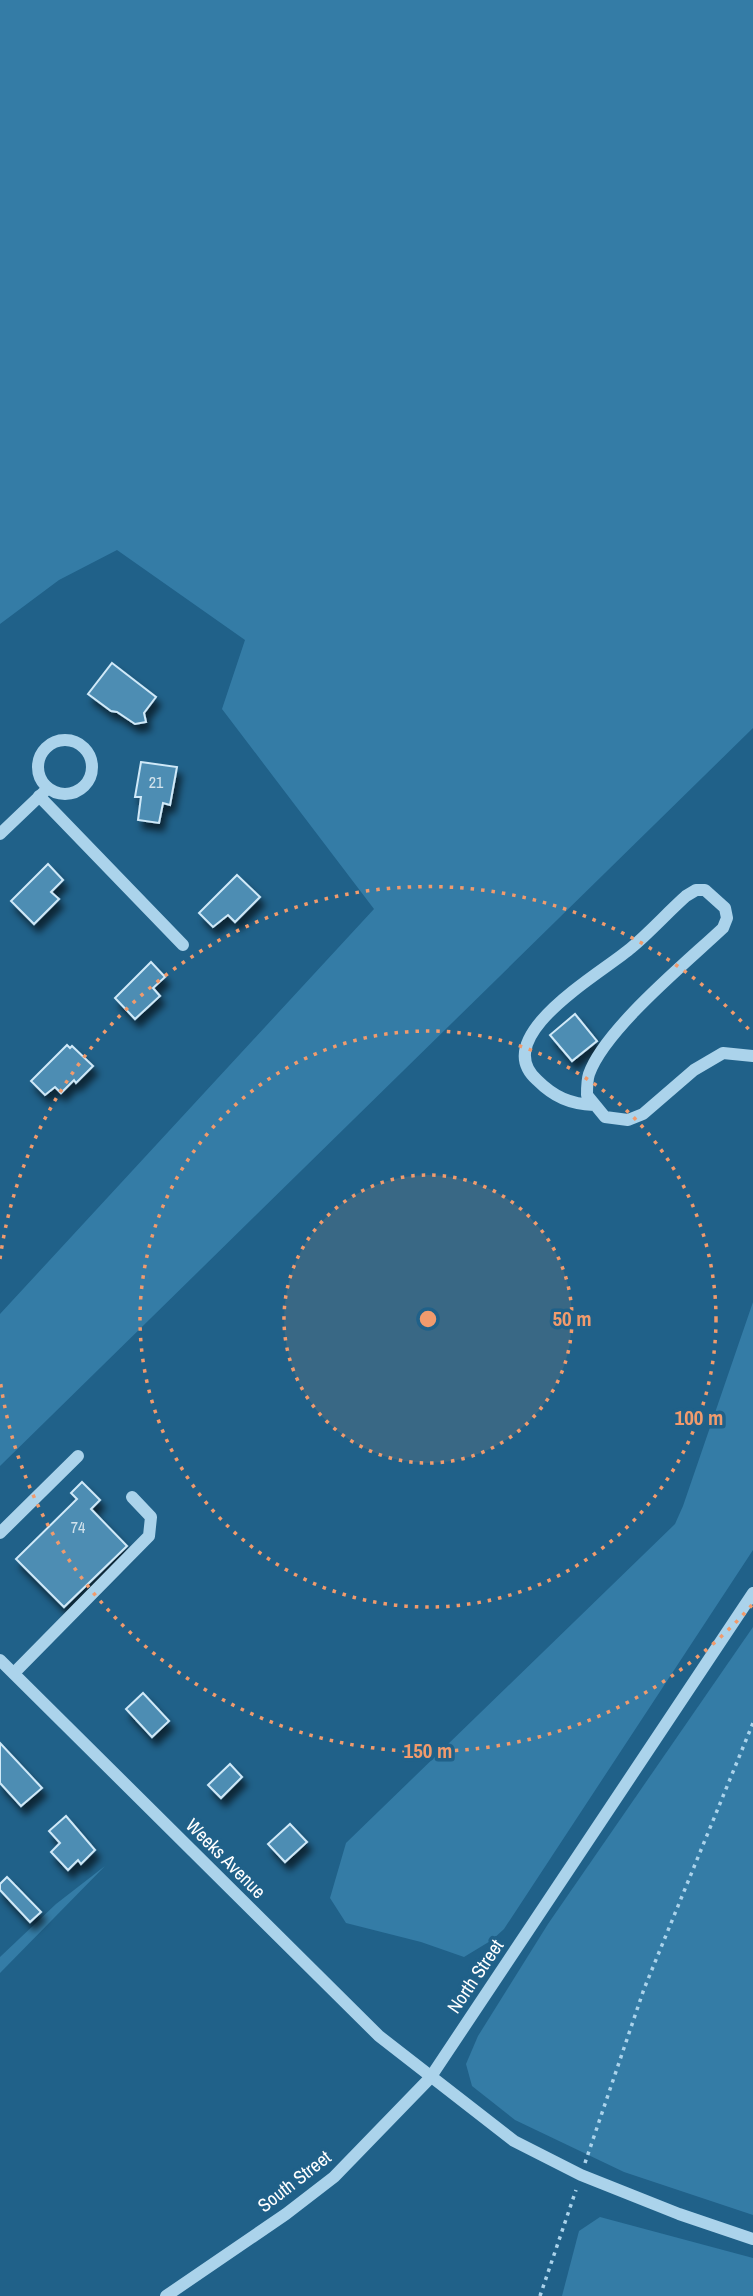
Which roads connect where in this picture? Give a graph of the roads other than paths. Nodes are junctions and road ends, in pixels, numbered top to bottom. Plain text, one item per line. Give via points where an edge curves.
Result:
1 (44, 792) junction
2 (0, 834) edge
3 (183, 945) dead end
4 (753, 1056) edge
5 (594, 1105) junction
6 (78, 1456) dead end
7 (132, 1497) dead end
8 (0, 1533) edge
9 (753, 1593) edge
10 (0, 1660) edge
11 (14, 1673) junction
12 (430, 2078) junction
13 (753, 2239) edge
14 (166, 2296) edge

1 - 1 street via 64,795 87,784 91,759 80,745 63,740 46,748 38,764
1 - 2 street
1 - 3 street
4 - 5 street via 723,1054 694,1070 643,1114 628,1119 605,1117
5 - 5 street via 587,1095 588,1075 606,1044 723,928 725,908 705,890 686,896 630,949 556,1004 532,1033 523,1054 527,1071 552,1094 576,1104
6 - 8 street
7 - 11 street via 151,1517 149,1536
9 - 12 street, North Street
10 - 11 street, Weeks Avenue
11 - 12 street, Weeks Avenue via 369,2026
12 - 13 street via 514,2141 581,2175
12 - 14 street, South Street via 334,2177

